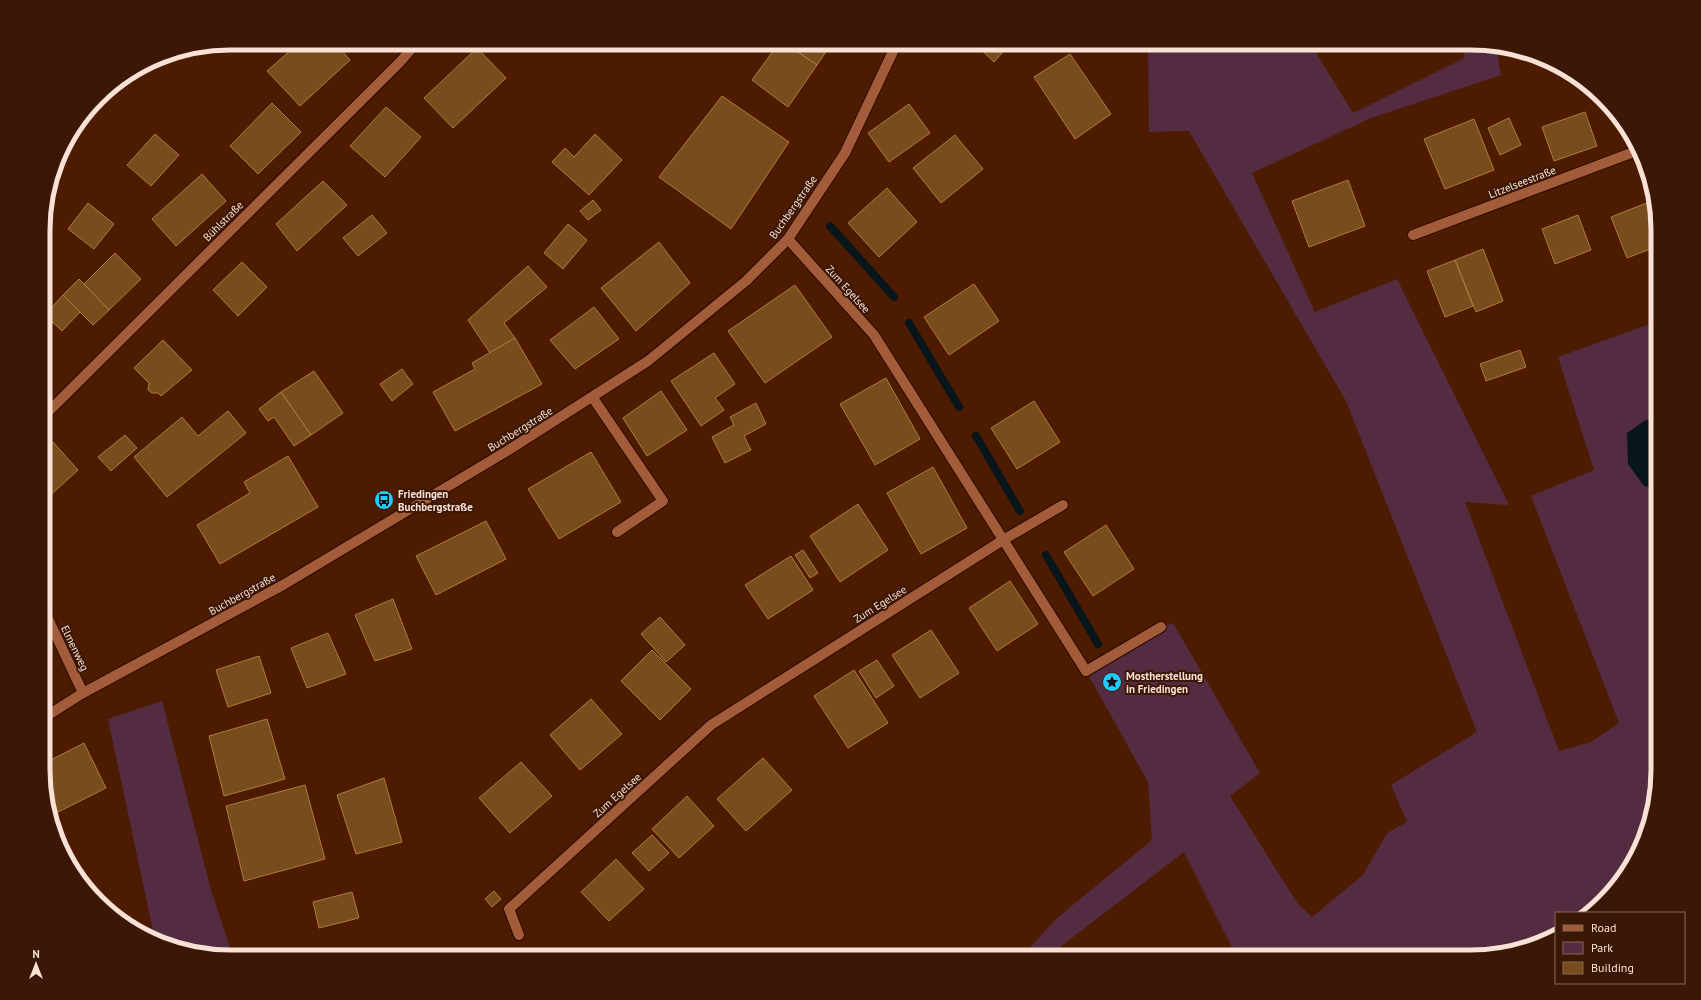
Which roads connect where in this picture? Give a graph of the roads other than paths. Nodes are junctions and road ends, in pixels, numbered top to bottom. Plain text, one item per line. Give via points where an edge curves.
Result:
1 (410, 50) edge
2 (894, 50) edge
3 (1633, 152) edge
4 (1413, 235) dead end
5 (788, 239) junction
6 (593, 398) junction
7 (50, 410) edge
8 (1063, 505) dead end
9 (617, 532) dead end
10 (1003, 540) junction
11 (50, 623) edge
12 (1161, 627) dead end
13 (83, 693) junction
14 (50, 714) edge
15 (519, 935) dead end

1 - 7 street, Bühlstraße
2 - 5 street, Buchbergstraße via 845,153
3 - 4 street, Litzelseestraße
5 - 6 street, Buchbergstraße via 746,281 661,351
5 - 10 street, Zum Egelsee via 874,335
6 - 9 street via 663,501
6 - 13 street, Buchbergstraße via 283,585
8 - 10 street
10 - 12 street via 1086,671
10 - 15 street, Zum Egelsee via 711,725 509,909
11 - 13 street, Elmenweg
13 - 14 street, Buchbergstraße

